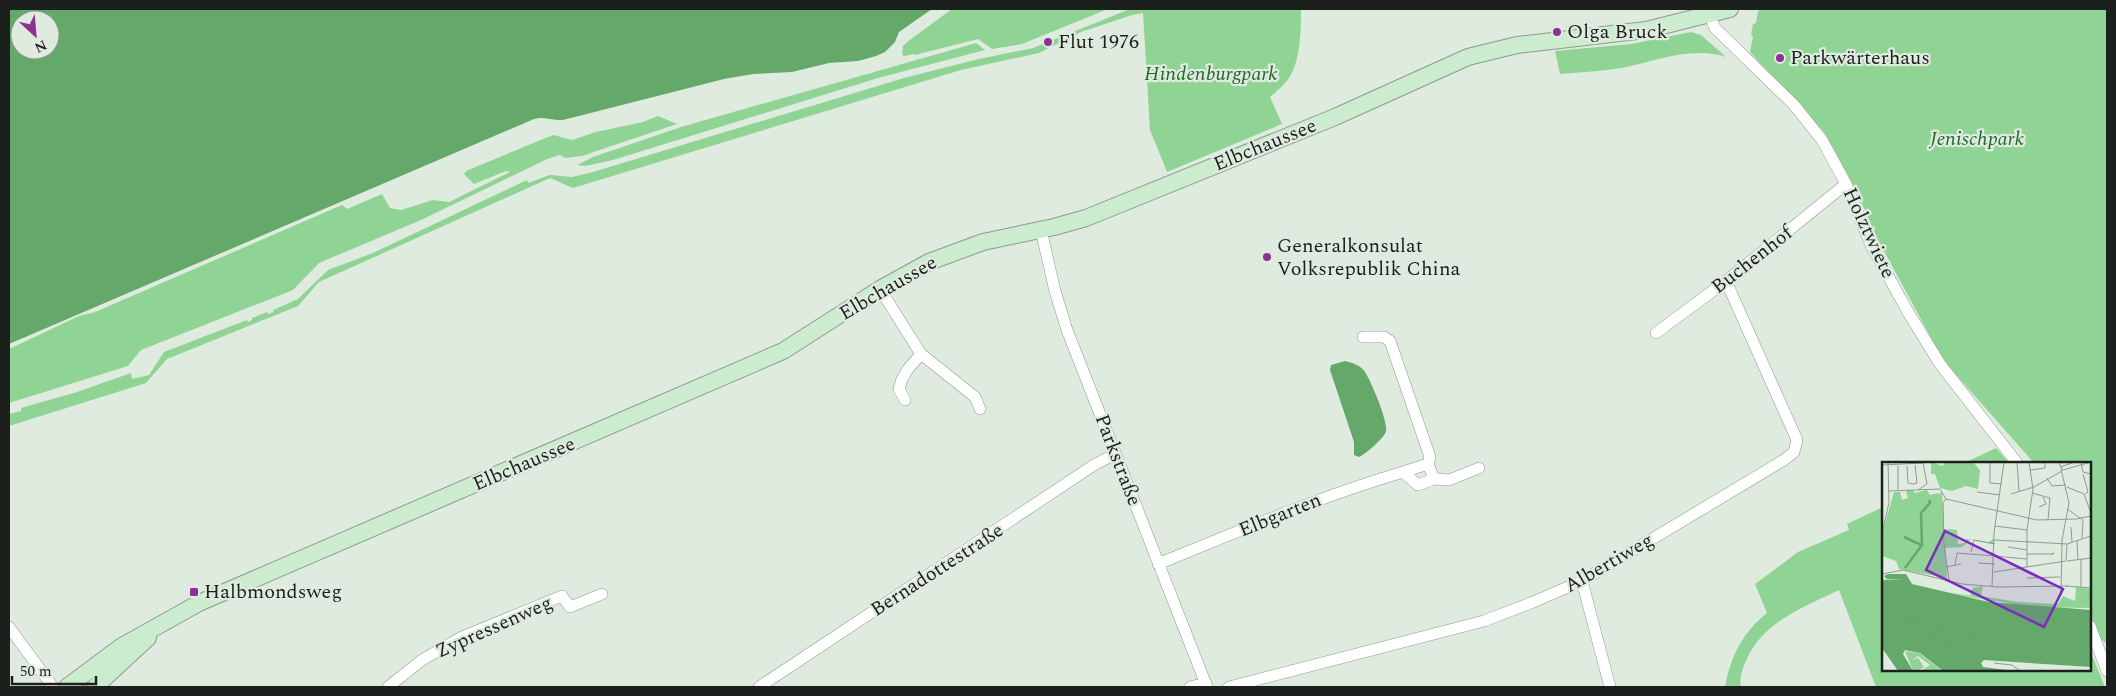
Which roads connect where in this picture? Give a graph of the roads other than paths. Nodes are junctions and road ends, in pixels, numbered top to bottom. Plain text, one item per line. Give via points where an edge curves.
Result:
1 (1730, 9) edge
2 (1709, 14) junction
3 (1846, 184) junction
4 (1041, 230) junction
5 (1726, 281) junction
6 (880, 289) junction
7 (1656, 333) dead end
8 (1363, 337) dead end
9 (921, 354) junction
10 (905, 400) dead end
11 (980, 409) dead end
12 (1115, 454) junction
13 (2015, 462) edge
14 (1428, 464) junction
15 (1479, 468) dead end
16 (1403, 472) junction
17 (1434, 480) junction
18 (1158, 564) junction
19 (1582, 581) junction
20 (602, 594) dead end
21 (161, 626) junction
22 (9, 627) edge
23 (2091, 629) edge
24 (2107, 671) edge
25 (1206, 685) edge
26 (53, 687) edge
27 (67, 687) edge
28 (95, 687) edge
29 (388, 687) edge
30 (759, 687) edge
31 (1190, 687) edge
32 (1229, 687) edge
33 (1610, 687) edge

1 - 2 main road, Elbchaussee
2 - 3 street, Holztwiete via 1715,28 1794,105 1811,126
2 - 4 main road, Elbchaussee via 1646,30 1517,45 1476,54 1094,215
3 - 5 street, Buchenhof
3 - 13 street, Holztwiete via 1871,245 1917,327 1940,364
4 - 6 main road, Elbchaussee via 998,238 953,252
4 - 12 street, Parkstraße via 1059,308
5 - 7 street, Buchenhof
5 - 19 street, Albertiweg via 1797,440 1794,452
6 - 9 street
6 - 21 main road, Elbchaussee via 783,351 414,512 272,570 199,603
8 - 14 street via 1384,337 1390,341 1430,456
9 - 10 street via 902,379 899,389
9 - 11 street via 975,397
12 - 18 street, Parkstraße
12 - 30 street, Bernadottestraße
14 - 16 street, Elbgarten
14 - 17 street
15 - 17 street via 1449,480
16 - 17 street via 1418,485
16 - 18 street, Elbgarten via 1276,515
18 - 25 street, Parkstraße
19 - 32 street, Albertiweg via 1484,622
19 - 33 street
20 - 29 street, Zypressenweg via 570,607 562,596 462,637 422,660
21 - 27 main road, Elbchaussee via 122,646
21 - 28 main road, Elbchaussee
22 - 26 street
23 - 24 street
25 - 31 street

